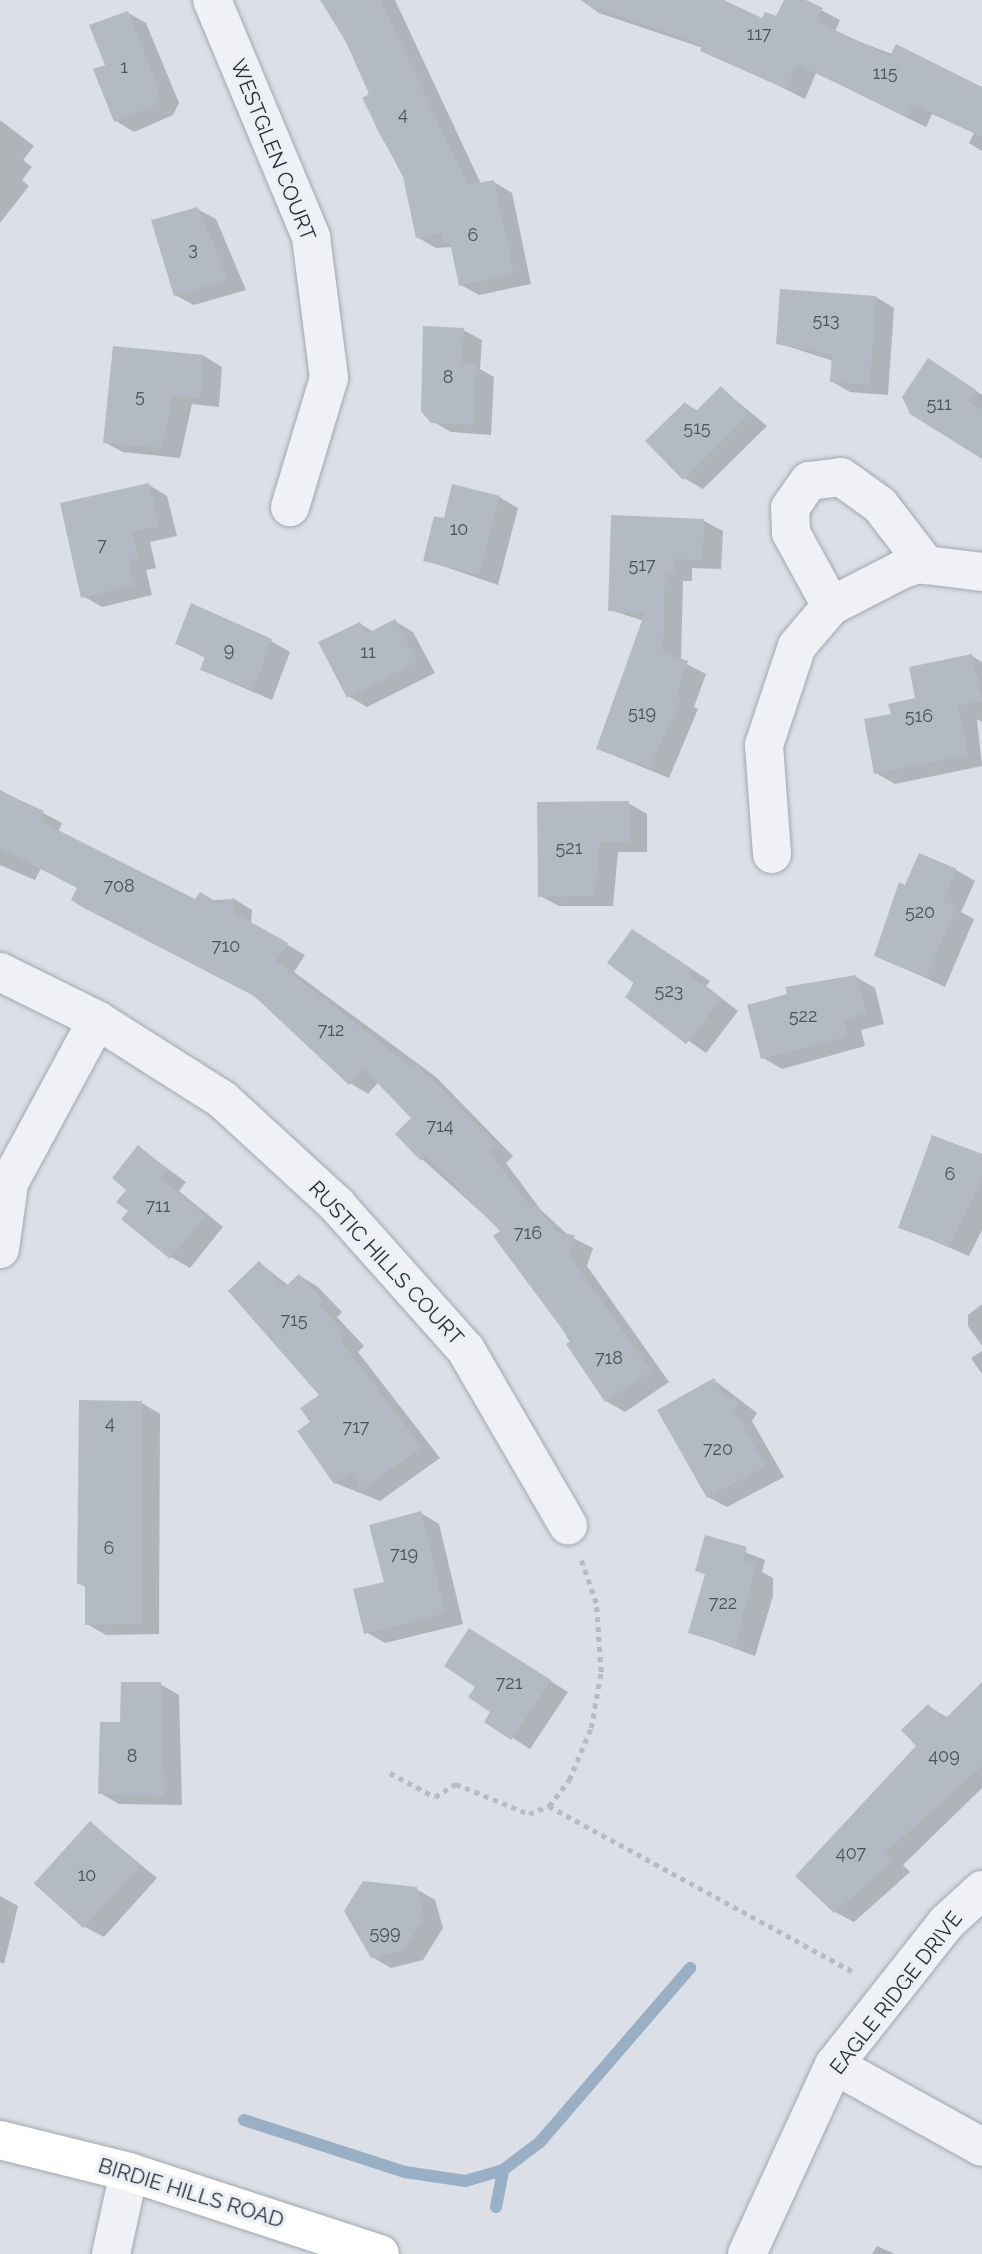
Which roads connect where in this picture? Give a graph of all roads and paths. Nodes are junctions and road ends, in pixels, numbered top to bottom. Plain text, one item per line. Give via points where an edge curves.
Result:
1 (212, 0) edge
2 (290, 507) dead end
3 (926, 565) junction
4 (982, 572) edge
5 (831, 606) junction
6 (772, 854) dead end
7 (0, 972) edge
8 (97, 1020) junction
9 (0, 1249) edge
10 (568, 1525) joint
11 (390, 1773) dead end
12 (549, 1806) junction
13 (982, 1890) edge
14 (855, 1973) dead end
15 (834, 2065) junction
16 (0, 2140) edge
17 (982, 2147) edge
18 (129, 2172) junction
19 (111, 2254) edge
20 (380, 2254) edge
21 (747, 2254) edge

1 - 2 street, WESTGLEN COURT via 311,237 329,378
3 - 4 street
3 - 5 street via 901,570
3 - 5 street via 880,505 841,477 809,481 790,508 791,533
5 - 6 street via 797,646 764,745
7 - 8 street, RUSTIC HILLS COURT
8 - 9 street via 9,1182
8 - 10 street, RUSTIC HILLS COURT via 223,1100 337,1205 466,1350
10 - 12 path via 596,1603 601,1672 592,1728 569,1780
11 - 12 path via 435,1797 456,1784 529,1814
12 - 14 path
13 - 15 street, EAGLE RIDGE DRIVE via 946,1923
15 - 17 street
15 - 21 street, EAGLE RIDGE DRIVE
16 - 18 main road, BIRDIE HILLS ROAD
18 - 19 street
18 - 20 main road, BIRDIE HILLS ROAD

